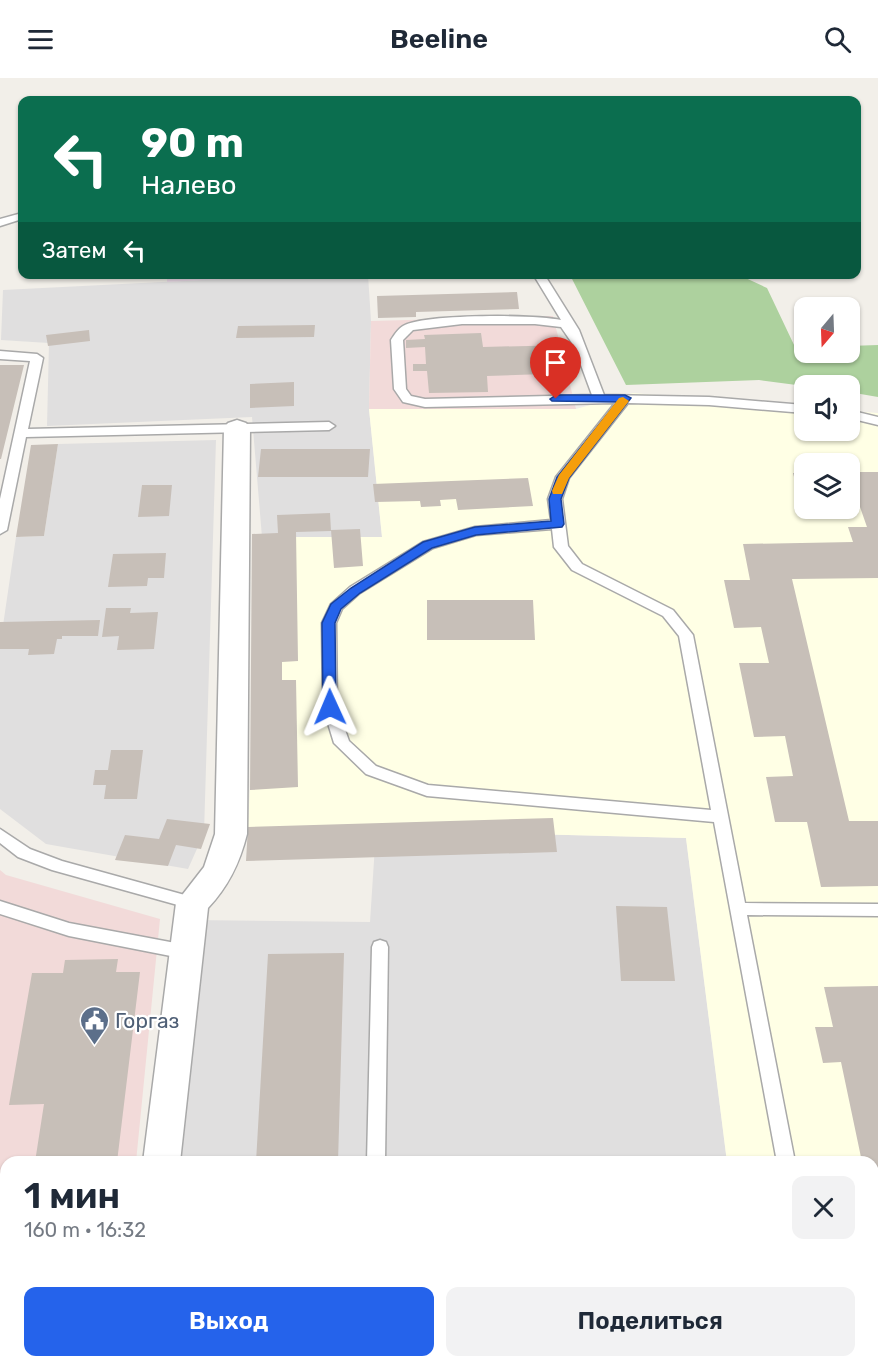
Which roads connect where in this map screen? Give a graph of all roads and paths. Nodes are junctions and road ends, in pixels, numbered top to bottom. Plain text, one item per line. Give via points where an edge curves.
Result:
1 (18, 217) edge
2 (0, 224) edge
3 (541, 279) edge
4 (574, 332) junction
5 (0, 355) edge
6 (599, 398) junction
7 (625, 398) junction
8 (794, 408) edge
9 (860, 417) edge
10 (878, 422) edge
11 (329, 426) dead end
12 (237, 428) junction
13 (21, 434) junction
14 (558, 524) junction
15 (0, 530) edge
16 (721, 817) junction
17 (0, 835) edge
18 (192, 903) junction
19 (738, 909) junction
20 (878, 910) edge
21 (3, 911) edge
22 (380, 947) dead end
23 (186, 952) junction
24 (162, 1156) edge
25 (376, 1156) edge
26 (785, 1156) edge

1 - 2 lane
3 - 4 lane
4 - 6 lane
4 - 6 lane via 565,324 537,320 406,327 397,340 400,389 408,399 425,403
5 - 13 lane via 37,358
6 - 7 lane
7 - 8 lane via 738,401
7 - 14 lane via 563,477 555,499
9 - 10 lane
11 - 12 lane
12 - 13 lane
12 - 18 street via 231,834 223,864 208,888
13 - 15 lane
14 - 16 lane via 561,547 577,567 668,612 686,635
14 - 16 lane via 475,531 428,545 355,590 336,607 329,623 330,707 342,743 371,770 427,790
16 - 19 lane
17 - 18 lane via 24,853 58,866
18 - 23 street
19 - 20 lane
19 - 26 lane
21 - 23 lane via 129,943
22 - 25 lane
23 - 24 street

